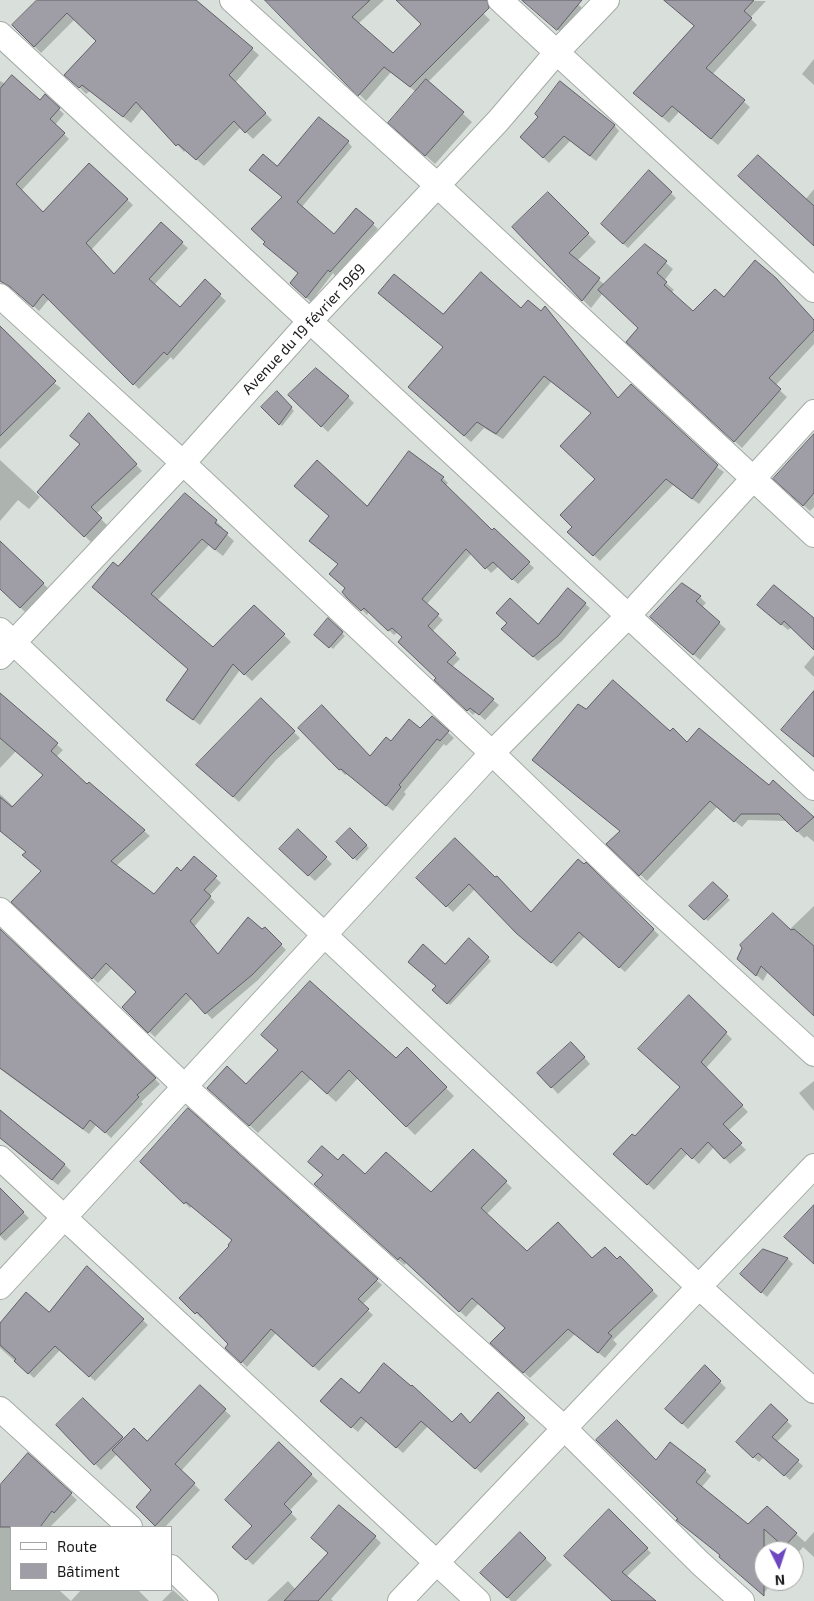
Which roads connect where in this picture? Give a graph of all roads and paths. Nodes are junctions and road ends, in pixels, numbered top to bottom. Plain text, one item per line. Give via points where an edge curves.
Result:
1 (232, 0) edge
2 (500, 0) edge
3 (607, 0) edge
4 (0, 34) edge
5 (556, 53) junction
6 (438, 186) junction
7 (814, 290) edge
8 (0, 296) edge
9 (310, 321) junction
10 (814, 412) edge
11 (183, 463) junction
12 (755, 478) junction
13 (814, 535) edge
14 (627, 617) junction
15 (4, 643) edge
16 (492, 753) junction
17 (814, 788) edge
18 (0, 910) edge
19 (326, 936) junction
20 (814, 1054) edge
21 (184, 1086) junction
22 (0, 1158) edge
23 (814, 1166) edge
24 (66, 1217) junction
25 (0, 1287) edge
26 (699, 1287) junction
27 (814, 1390) edge
28 (0, 1409) edge
29 (564, 1428) junction
30 (129, 1526) edge
31 (437, 1564) junction
32 (172, 1568) edge
33 (206, 1601) edge
34 (400, 1601) edge
35 (478, 1601) edge
36 (742, 1601) edge

1 - 6 street
2 - 5 street
3 - 5 street, Avenue du 19 février 1969
4 - 9 street
5 - 6 street, Avenue du 19 février 1969
5 - 7 street
6 - 9 street, Avenue du 19 février 1969
6 - 12 street
8 - 11 street
9 - 11 street, Avenue du 19 février 1969
9 - 14 street
10 - 12 street
11 - 15 street, Avenue du 19 février 1969
11 - 16 street
12 - 13 street
12 - 14 street
14 - 16 street
14 - 17 street
15 - 19 street
16 - 19 street
16 - 20 street via 627,883
18 - 21 street
19 - 21 street
19 - 26 street
21 - 24 street
21 - 29 street
22 - 24 street
23 - 26 street
24 - 25 street
24 - 31 street
26 - 27 street
26 - 29 street
28 - 30 street
29 - 31 street
29 - 36 street
31 - 34 street
31 - 35 street
32 - 33 street

